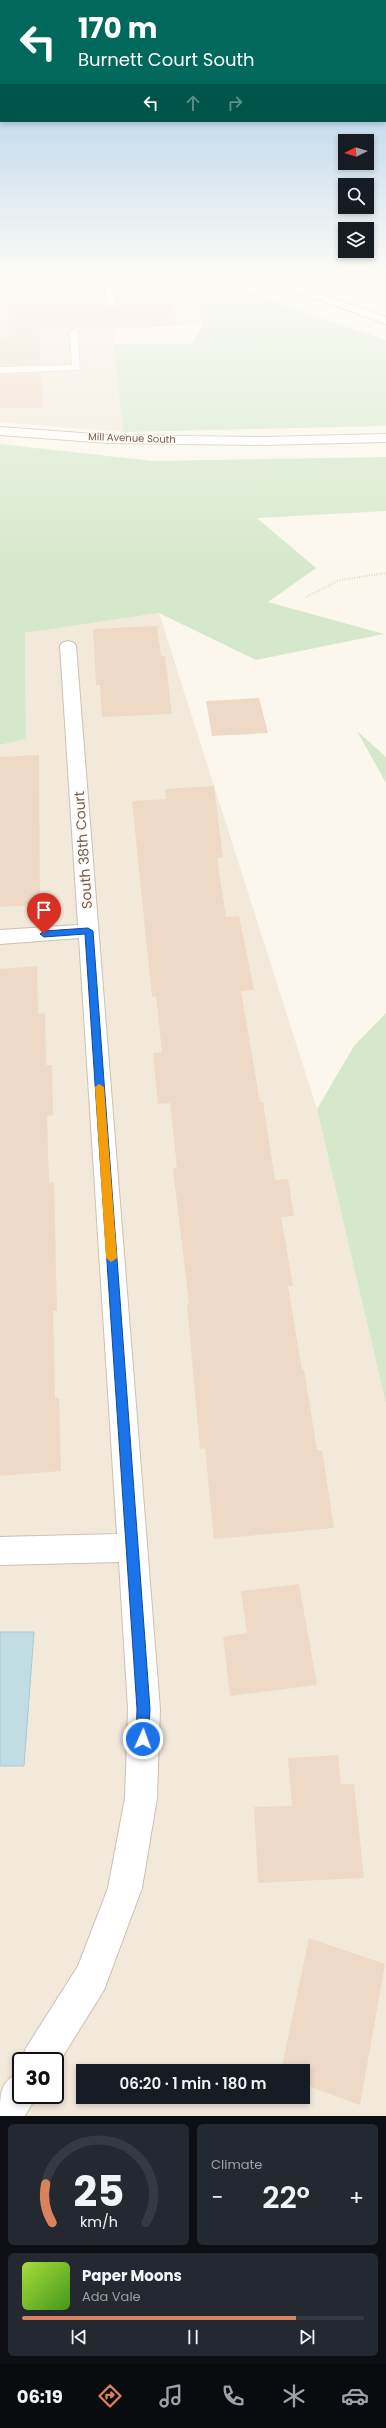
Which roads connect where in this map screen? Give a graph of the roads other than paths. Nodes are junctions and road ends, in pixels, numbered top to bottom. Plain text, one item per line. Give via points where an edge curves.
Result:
1 (0, 431) edge
2 (386, 438) edge
3 (68, 646) dead end
4 (88, 931) junction
5 (0, 937) edge
6 (132, 1548) junction
7 (0, 1551) edge
8 (45, 2052) edge
9 (12, 2102) edge
10 (2, 2116) edge

1 - 2 street, Mill Avenue South via 108,439
3 - 4 street, South 38th Court
4 - 5 street
4 - 6 street, South 38th Court
6 - 7 street
6 - 8 street, South 38th Court via 144,1709 141,1798 126,1888 91,1977
9 - 10 street

